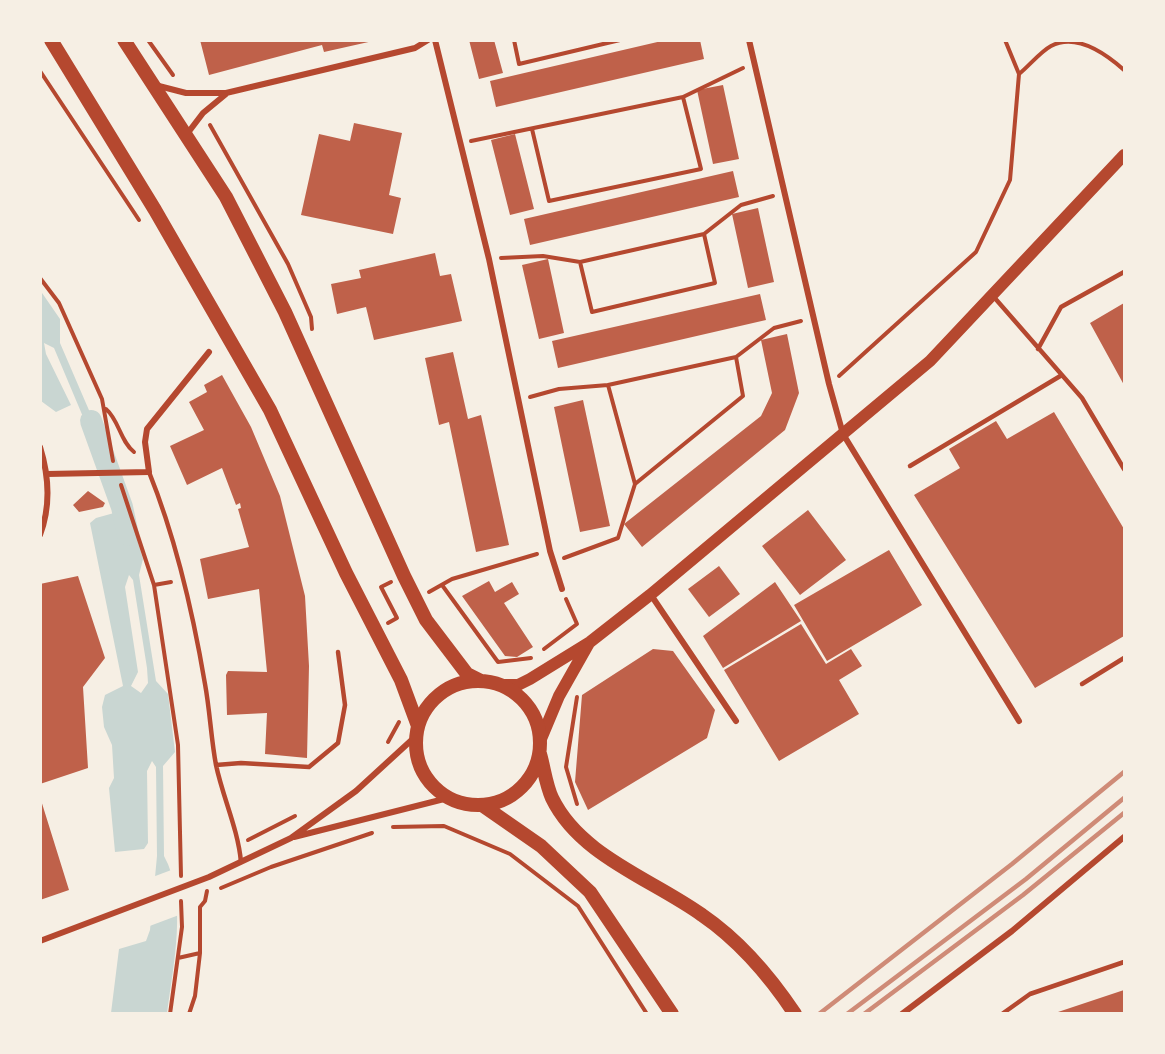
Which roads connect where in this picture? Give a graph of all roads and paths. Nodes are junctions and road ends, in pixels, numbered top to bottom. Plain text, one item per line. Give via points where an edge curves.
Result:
1 (51, 40) edge
2 (124, 40) edge
3 (428, 40) edge
4 (435, 40) edge
5 (514, 40) edge
6 (620, 40) edge
7 (749, 40) edge
8 (1005, 40) edge
9 (755, 62) junction
10 (40, 70) edge
11 (1125, 70) edge
12 (1019, 74) junction
13 (154, 84) junction
14 (226, 93) junction
15 (683, 97) junction
16 (532, 129) junction
17 (188, 134) junction
18 (461, 142) junction
19 (1125, 155) edge
20 (786, 192) junction
21 (142, 226) dead end
22 (704, 234) junction
23 (489, 259) junction
24 (580, 261) junction
25 (1125, 272) edge
26 (40, 278) edge
27 (993, 296) junction
28 (813, 318) junction
29 (1038, 349) junction
30 (209, 352) dead end
31 (736, 357) junction
32 (1062, 375) junction
33 (829, 384) junction
34 (608, 385) junction
35 (518, 401) junction
36 (105, 408) junction
37 (843, 434) junction
38 (40, 447) edge
39 (147, 462) junction
40 (910, 466) dead end
41 (1125, 469) edge
42 (149, 472) junction
43 (46, 474) junction
44 (118, 475) junction
45 (635, 484) junction
46 (40, 535) edge
47 (550, 551) junction
48 (553, 562) junction
49 (404, 576) junction
50 (183, 579) junction
51 (154, 585) junction
52 (442, 585) junction
53 (562, 589) joint
54 (425, 594) dead end
55 (650, 595) junction
56 (375, 630) junction
57 (590, 642) junction
58 (541, 651) dead end
59 (338, 652) dead end
60 (532, 658) dead end
61 (1125, 658) edge
62 (481, 681) junction
63 (1082, 684) dead end
64 (500, 685) junction
65 (578, 694) dead end
66 (736, 721) dead end
67 (1019, 721) dead end
68 (417, 731) junction
69 (541, 740) junction
70 (540, 754) junction
71 (216, 765) junction
72 (448, 798) junction
73 (482, 805) junction
74 (584, 812) dead end
75 (390, 827) dead end
76 (379, 831) dead end
77 (1125, 837) edge
78 (291, 838) junction
79 (241, 863) junction
80 (184, 885) junction
81 (181, 895) dead end
82 (40, 941) edge
83 (200, 953) junction
84 (178, 958) junction
85 (1125, 962) edge
86 (170, 1014) edge
87 (189, 1014) edge
88 (647, 1014) edge
89 (672, 1014) edge
90 (795, 1014) edge
91 (902, 1014) edge
92 (1002, 1014) edge

1 - 56 highway via 270,410
2 - 13 highway
3 - 14 street via 415,48
4 - 18 street
5 - 6 path via 519,64
7 - 9 street
8 - 12 path
9 - 15 path
9 - 20 street
10 - 21 path
11 - 12 path via 1107,56 1072,40 1052,46
12 - 33 path via 1010,180 976,252
13 - 14 street via 186,93
13 - 17 highway
14 - 17 street via 203,113
15 - 16 path
15 - 16 path via 701,169 584,194 549,201
16 - 18 path
17 - 49 highway via 226,196 285,312
18 - 23 street
19 - 27 main road
20 - 22 path via 741,205
20 - 28 street
22 - 24 path
22 - 24 path via 715,283 592,312
23 - 24 path via 543,256
23 - 35 street
25 - 29 lane via 1061,307
26 - 36 path via 59,303
27 - 29 lane
27 - 37 main road via 930,361
28 - 31 path via 774,328
28 - 33 street
29 - 32 lane
30 - 39 street via 147,429
31 - 34 path
31 - 45 path via 743,396
32 - 40 lane
32 - 41 lane via 1082,398
33 - 37 street
34 - 35 path via 558,389
34 - 45 path
35 - 47 street
36 - 39 path via 128,447
36 - 44 path via 109,450
37 - 55 main road
37 - 67 street
38 - 43 street
39 - 42 street
42 - 44 street
42 - 50 lane
43 - 44 street
43 - 46 street via 48,504
44 - 51 path
45 - 48 path via 618,538
47 - 48 street
47 - 52 path via 513,559
48 - 53 street
49 - 56 path via 381,586 396,618
49 - 62 highway via 441,642 467,674
50 - 51 path
50 - 71 lane
51 - 80 path via 178,745
52 - 54 path
52 - 60 path via 498,662
53 - 58 path via 577,624
55 - 57 main road
55 - 66 street
56 - 68 highway via 400,680
57 - 64 main road via 518,685
57 - 69 main road via 559,696
59 - 71 lane via 345,705 338,743 309,767
61 - 63 lane
62 - 64 highway
62 - 68 highway via 460,683 442,692 427,707
64 - 69 highway via 529,706
65 - 74 path via 566,767
68 - 72 highway via 420,765 436,790
68 - 78 street via 356,791
69 - 70 highway
70 - 73 highway via 526,784 513,795
70 - 90 highway via 551,795 575,830 593,847 701,914 729,936 755,960
71 - 79 lane
72 - 73 highway
72 - 78 street
73 - 89 highway via 541,846 590,892
75 - 88 path via 444,826 510,854 578,906
76 - 83 path via 271,867 207,894 200,907
77 - 91 street via 1012,932
78 - 79 street
79 - 80 street
80 - 82 street
81 - 84 path
83 - 84 path
83 - 87 path
84 - 86 path
85 - 92 lane via 1030,994

